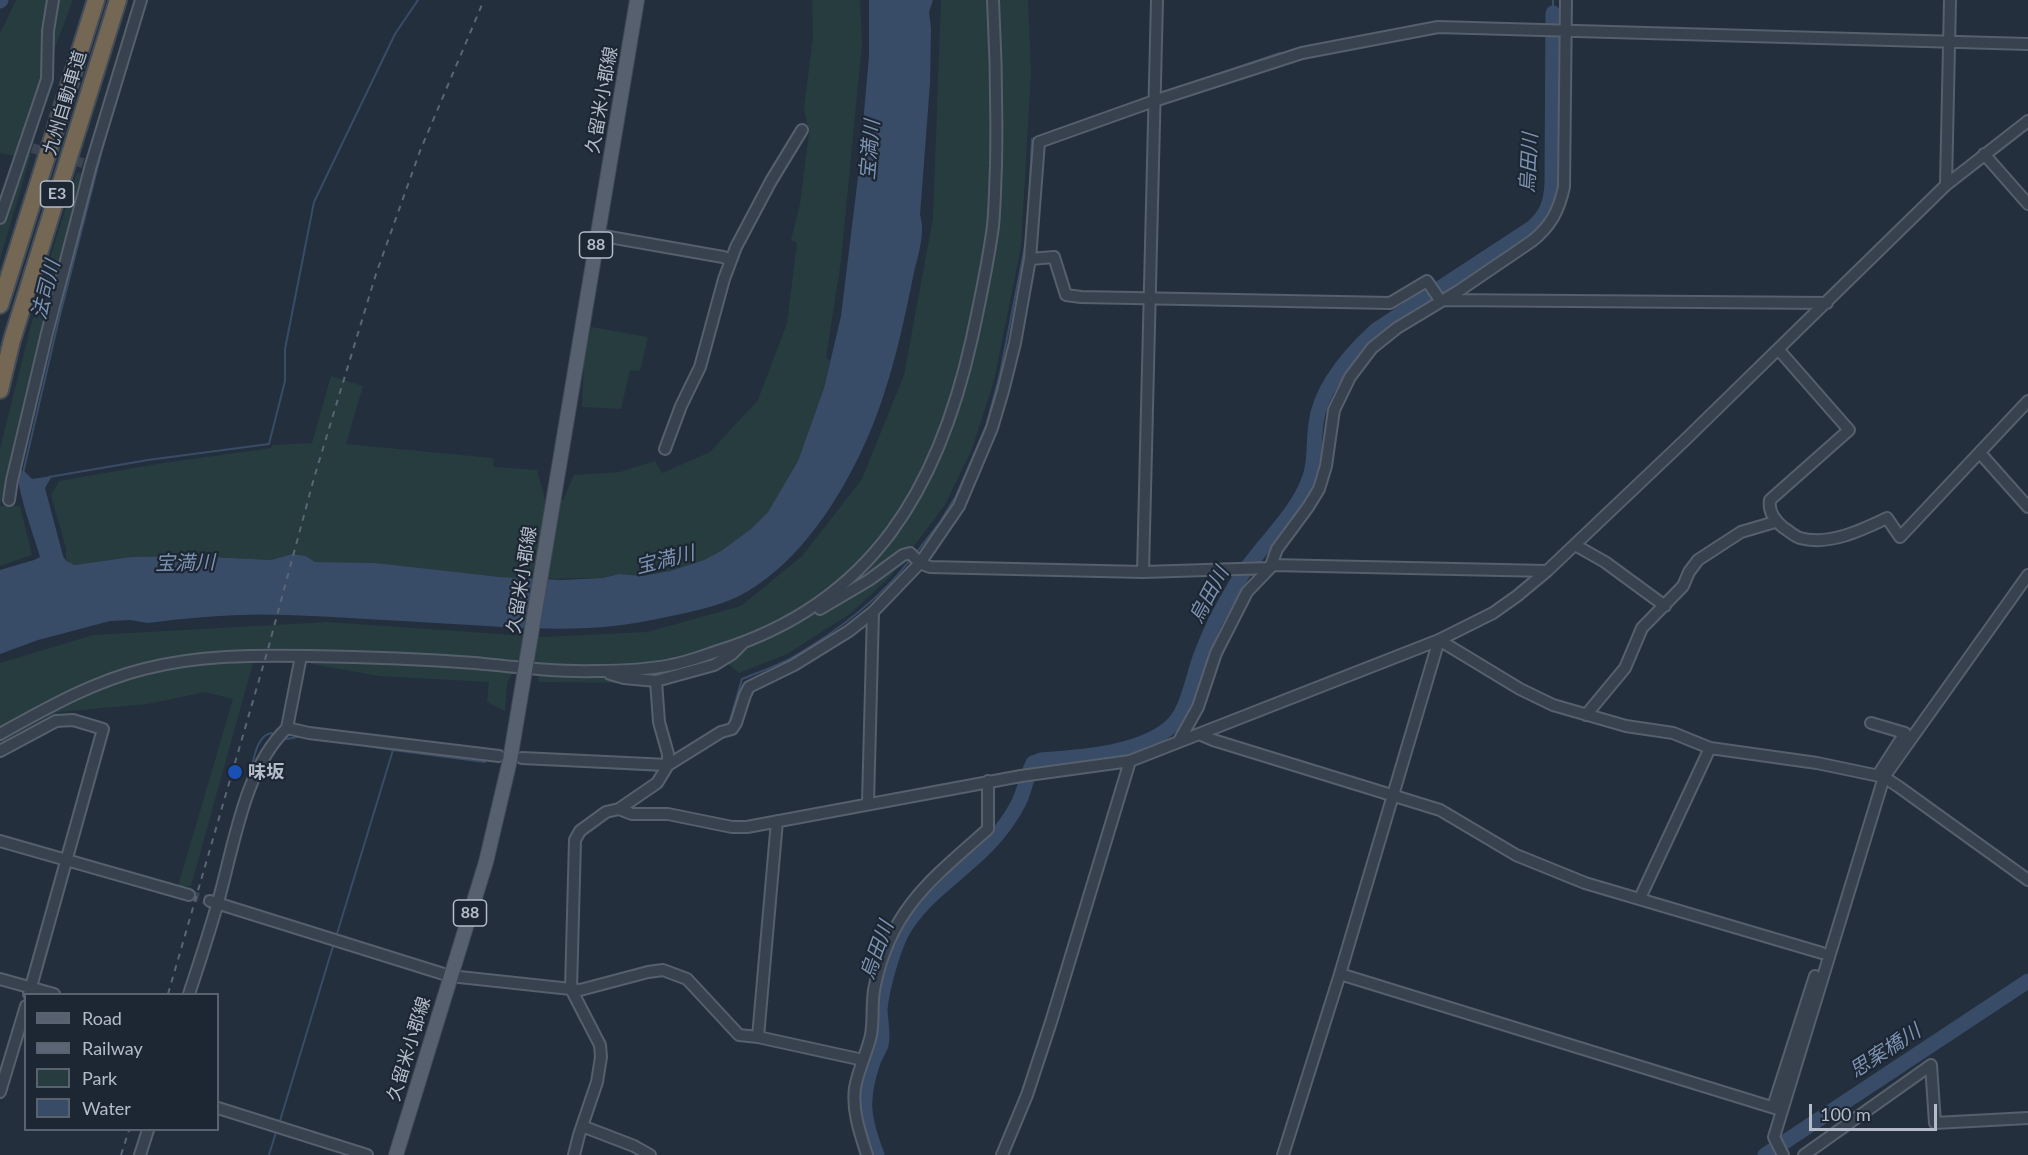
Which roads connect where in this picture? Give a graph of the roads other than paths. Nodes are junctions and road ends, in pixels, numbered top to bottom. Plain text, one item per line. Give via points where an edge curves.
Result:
1 (53, 0) edge
2 (96, 0) edge
3 (118, 0) edge
4 (141, 0) edge
5 (637, 0) edge
6 (993, 0) edge
7 (1156, 0) edge
8 (1566, 0) edge
9 (1950, 0) edge
10 (1563, 30) junction
11 (1948, 42) junction
12 (2028, 44) edge
13 (1154, 101) junction
14 (2028, 121) edge
15 (802, 130) dead end
16 (1984, 154) junction
17 (1946, 184) junction
18 (2028, 204) edge
19 (0, 218) edge
20 (598, 236) junction
21 (1030, 259) junction
22 (731, 260) junction
23 (1150, 298) junction
24 (1439, 298) junction
25 (1827, 303) junction
26 (0, 305) edge
27 (1778, 349) junction
28 (0, 390) edge
29 (2028, 401) edge
30 (665, 448) dead end
31 (1980, 453) junction
32 (9, 500) dead end
33 (2028, 507) edge
34 (1775, 522) junction
35 (1575, 544) junction
36 (920, 563) junction
37 (1271, 566) junction
38 (1547, 571) junction
39 (1143, 572) junction
40 (2028, 575) edge
41 (1665, 606) junction
42 (873, 612) junction
43 (802, 615) junction
44 (1439, 640) junction
45 (744, 642) junction
46 (301, 656) junction
47 (526, 665) junction
48 (601, 671) junction
49 (656, 681) junction
50 (1586, 715) junction
51 (1871, 723) dead end
52 (287, 728) junction
53 (0, 734) edge
54 (1199, 734) junction
55 (1179, 742) junction
56 (1710, 748) junction
57 (0, 750) edge
58 (499, 756) dead end
59 (522, 758) dead end
60 (1130, 761) junction
61 (668, 765) junction
62 (1880, 777) junction
63 (988, 781) junction
64 (1393, 796) junction
65 (868, 803) junction
66 (619, 808) junction
67 (777, 821) junction
68 (0, 841) edge
69 (65, 860) junction
70 (2028, 880) edge
71 (189, 895) tunnel mouth
72 (1640, 898) junction
73 (213, 903) junction
74 (1822, 953) junction
75 (1340, 974) junction
76 (450, 976) junction
77 (0, 979) edge
78 (571, 989) junction
79 (30, 991) edge
80 (46, 993) edge
81 (189, 993) edge
82 (24, 1013) edge
83 (758, 1037) junction
84 (863, 1060) junction
85 (0, 1092) edge
86 (219, 1108) edge
87 (1777, 1108) junction
88 (2028, 1118) edge
89 (582, 1126) junction
90 (148, 1131) edge
91 (140, 1155) edge
92 (367, 1155) edge
93 (396, 1155) edge
94 (574, 1155) edge
95 (650, 1155) edge
96 (867, 1155) edge
97 (1002, 1155) edge
98 (1282, 1155) edge
99 (1783, 1155) edge
100 (1804, 1155) edge

1 - 19 street via 47,79 28,147
2 - 26 highway, 九州自動車道 / E3
3 - 28 highway, 九州自動車道 / E3 via 15,329
4 - 32 street via 87,164
5 - 20 main road, 久留米小郡線 / 88
6 - 43 street via 997,120 993,224 976,321 951,418 922,484 884,542 837,589
7 - 13 street
8 - 10 street
9 - 11 street
10 - 11 street
10 - 13 street via 1438,27 1302,53
10 - 24 street via 1564,187 1554,219 1532,241 1460,290
11 - 12 street
11 - 17 street
13 - 21 street via 1040,142
13 - 23 street
14 - 16 street
15 - 22 street
16 - 17 street
16 - 18 street
17 - 25 street
20 - 22 street
20 - 47 main road, 久留米小郡線 / 88
21 - 23 street via 1054,257 1066,295
21 - 36 street via 1015,343 992,428 959,506
22 - 30 street via 700,367
23 - 24 street via 1390,303 1427,280
23 - 39 street
24 - 25 street
24 - 37 street via 1379,341 1350,377 1334,410 1319,489 1277,549
25 - 27 street
27 - 34 street via 1849,430 1770,500
27 - 35 street
29 - 31 street
31 - 33 street
31 - 34 street via 1900,537 1887,518 1841,537 1817,540 1798,537
34 - 41 street via 1741,532 1710,551
35 - 38 street
35 - 41 street
36 - 39 street via 930,567
36 - 42 street
36 - 43 street via 910,553 903,555 824,607
37 - 38 street
37 - 39 street
37 - 55 street via 1247,592 1228,627 1198,707
38 - 44 street via 1493,614
40 - 62 street
41 - 50 street via 1642,628 1625,668
42 - 61 street via 825,647 749,687 736,723
42 - 65 street
43 - 45 street
44 - 50 street via 1553,705
44 - 54 street
44 - 64 street
45 - 48 street via 673,665
45 - 49 street via 714,665
46 - 47 street via 404,657
46 - 52 street
46 - 53 street via 200,659 143,669 70,695
47 - 48 street
47 - 76 main road, 久留米小郡線 / 88 via 510,760 486,862
48 - 49 street
49 - 61 street
50 - 56 street via 1673,733
51 - 62 street via 1905,733
52 - 58 street
52 - 73 street via 276,738 256,772
54 - 55 street
54 - 64 street
55 - 60 street
56 - 62 street via 1818,763
56 - 72 street
57 - 69 street via 64,719 103,729
59 - 61 street
60 - 63 street
60 - 97 street via 1027,1095
61 - 66 street via 657,783
62 - 70 street
62 - 74 street
62 - 87 street
63 - 65 street
63 - 84 street via 988,829 929,881 902,914 887,943 875,982 871,1034
64 - 72 street via 1440,810 1540,866
64 - 75 street
65 - 67 street
66 - 67 street via 632,814 685,816 732,827
66 - 78 street via 606,812 580,831 575,840
67 - 83 street
68 - 69 street
69 - 71 street
69 - 79 street
72 - 74 street
73 - 76 street
73 - 81 street
74 - 87 street
75 - 87 street
75 - 98 street
76 - 78 street
76 - 93 main road, 久留米小郡線 / 88
77 - 79 street
78 - 83 street via 663,970 687,979 740,1035
78 - 89 street via 600,1045 601,1057
79 - 80 street
82 - 85 street
83 - 84 street
84 - 96 street via 854,1104
86 - 92 street
87 - 99 street via 1774,1137
88 - 100 street via 1935,1123 1931,1065
89 - 94 street
89 - 95 street
90 - 91 street

